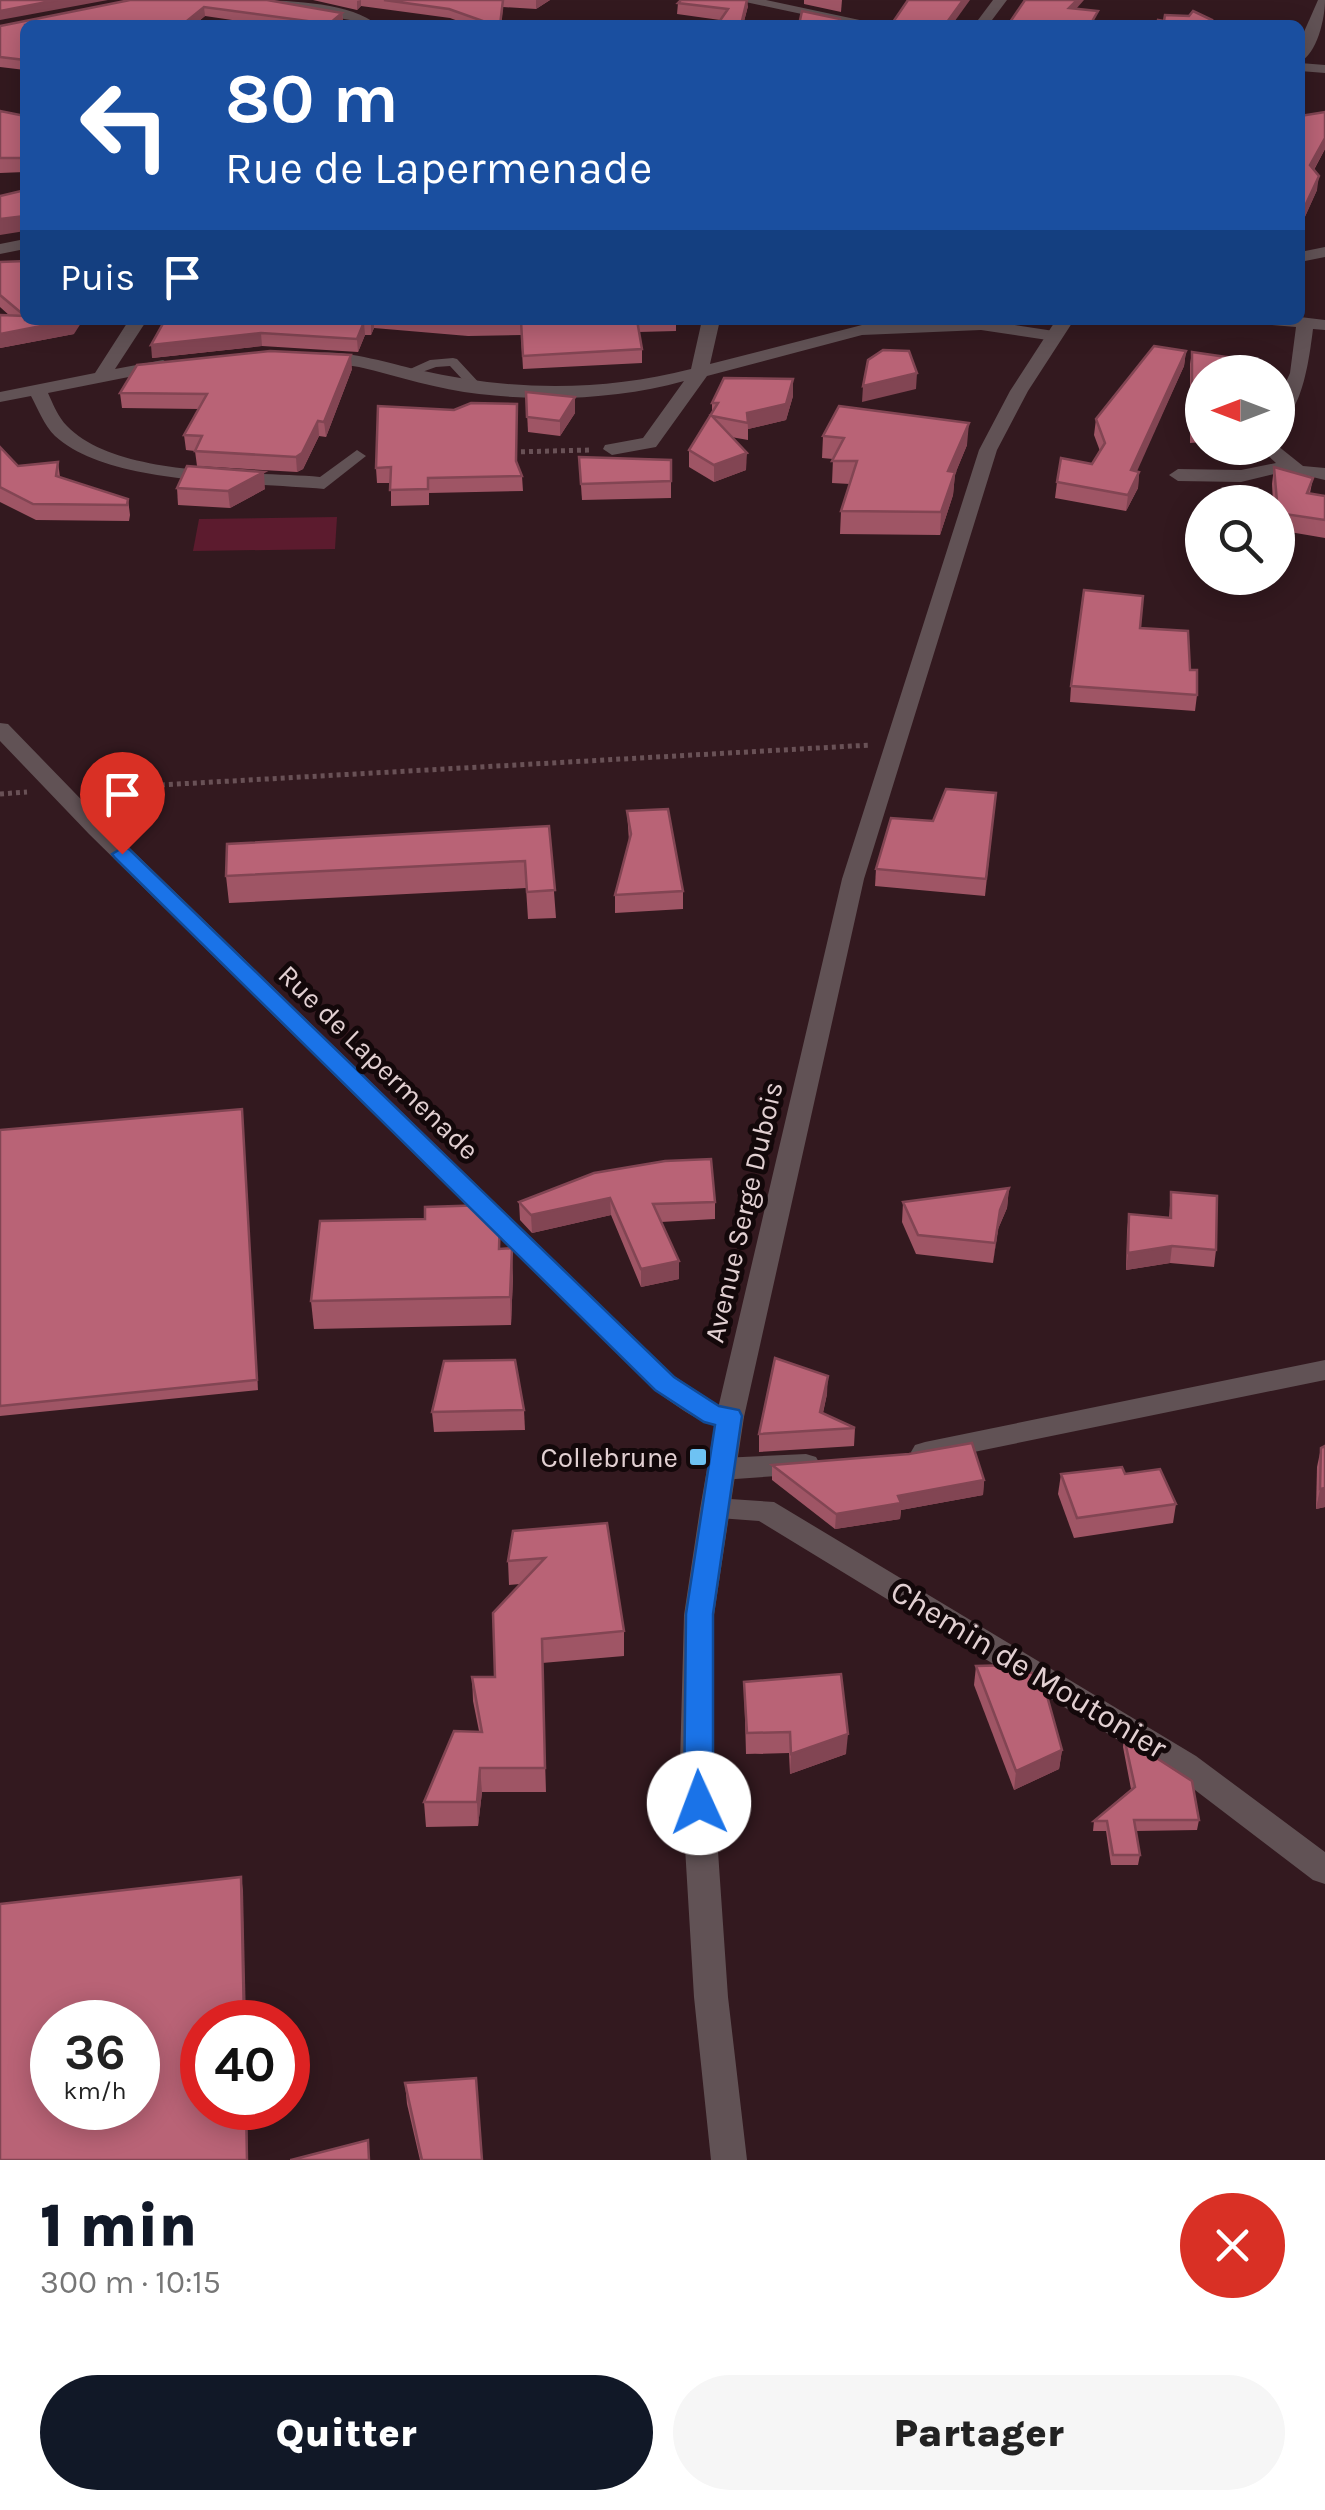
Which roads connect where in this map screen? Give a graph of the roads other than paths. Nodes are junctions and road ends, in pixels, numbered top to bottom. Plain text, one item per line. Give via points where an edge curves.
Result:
1 (243, 0) edge
2 (742, 0) edge
3 (1325, 0) edge
4 (784, 8) junction
5 (361, 20) edge
6 (782, 20) edge
7 (849, 20) edge
8 (1305, 46) edge
9 (1305, 323) edge
10 (1325, 324) edge
11 (135, 325) edge
12 (710, 325) edge
13 (1305, 325) edge
14 (1060, 328) edge
15 (302, 356) edge
16 (184, 361) edge
17 (699, 374) junction
18 (100, 379) junction
19 (1295, 380) edge
20 (38, 392) junction
21 (0, 397) edge
22 (612, 449) road end
23 (357, 456) dead end
24 (1290, 465) joint
25 (1325, 474) edge
26 (1178, 475) dead end
27 (0, 729) edge
28 (1325, 1370) edge
29 (730, 1416) junction
30 (888, 1458) edge
31 (830, 1462) edge
32 (721, 1469) junction
33 (715, 1509) junction
34 (1325, 1870) edge
35 (729, 2160) edge

1 - 5 street
2 - 4 street
3 - 8 street
4 - 6 street
4 - 7 street
9 - 10 street
11 - 18 street
12 - 17 street
13 - 19 street
14 - 17 street via 898,326 815,340
14 - 29 street, Avenue Serge Dubois via 988,450 854,879
15 - 17 street via 350,360 478,390 583,392
16 - 18 street
17 - 22 street via 649,444
18 - 20 street
20 - 21 street
20 - 23 street via 62,432 99,456 143,467 324,483
24 - 25 street
24 - 26 street via 1241,476
27 - 29 street, Rue de Lapermenade via 664,1383 713,1415
28 - 30 street
29 - 32 street, Avenue Serge Dubois
31 - 32 street
32 - 33 street, Avenue Serge Dubois
33 - 34 street, Chemin de Moutonier via 764,1510 1185,1765
33 - 35 street, Avenue Serge Dubois via 700,1614 696,1764

